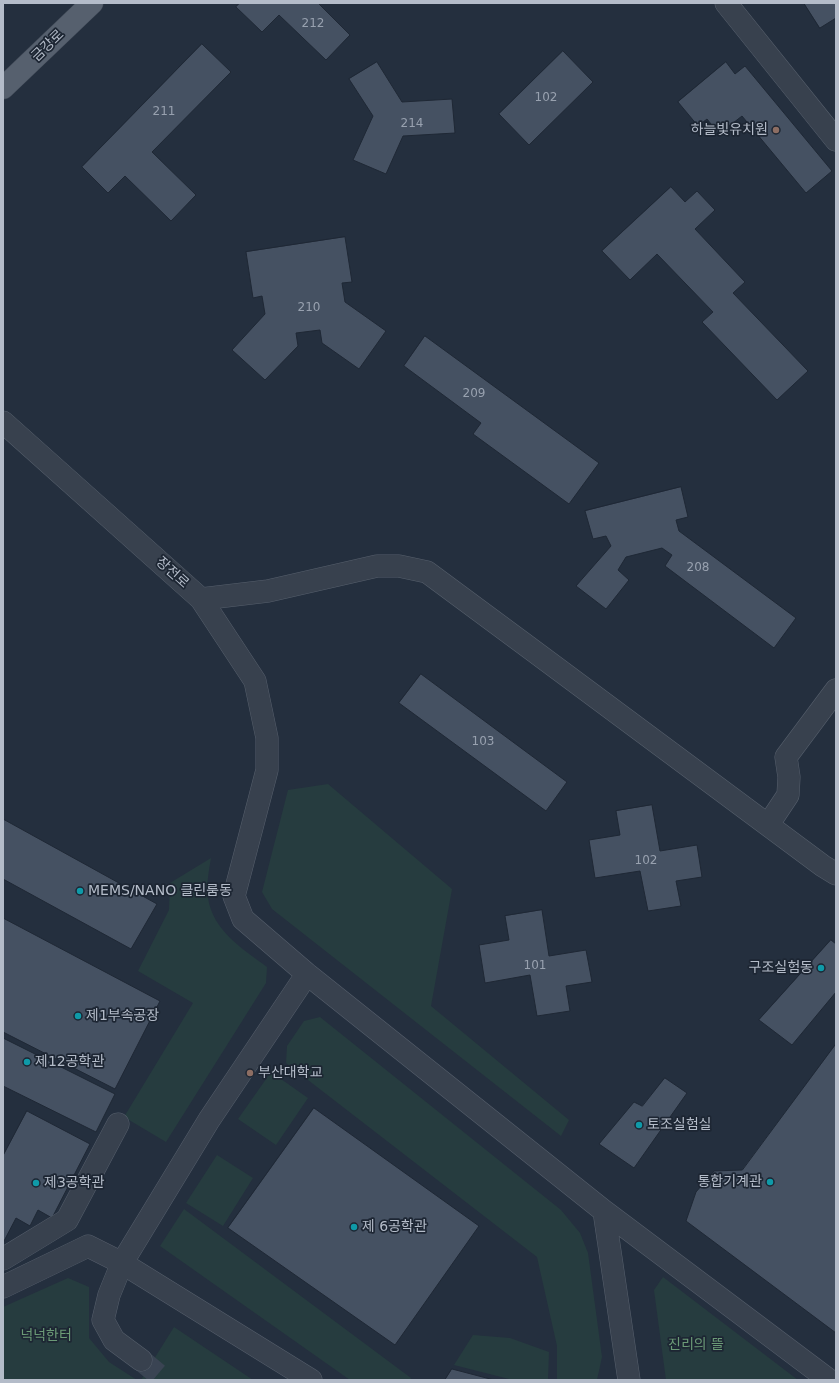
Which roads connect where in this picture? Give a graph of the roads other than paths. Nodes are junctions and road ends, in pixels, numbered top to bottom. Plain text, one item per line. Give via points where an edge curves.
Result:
1 (92, 3) edge
2 (728, 4) edge
3 (3, 88) edge
4 (836, 140) edge
5 (5, 428) edge
6 (201, 599) junction
7 (836, 690) edge
8 (768, 825) junction
9 (836, 874) edge
10 (307, 974) junction
11 (118, 1124) dead end
12 (604, 1211) junction
13 (3, 1259) edge
14 (122, 1263) junction
15 (3, 1287) edge
16 (141, 1360) tunnel mouth
17 (627, 1376) edge
18 (311, 1380) edge
19 (829, 1380) edge

1 - 3 main road, 금강로
2 - 4 street
5 - 6 street, 장전로
6 - 8 street via 268,591 377,566 399,566 427,572
6 - 10 street, 장전로 via 255,681 267,738 267,770 234,896 243,919
7 - 8 street via 786,756 788,795
8 - 9 street
10 - 12 street, 장전로
10 - 14 street via 209,1120
11 - 13 street via 67,1220
12 - 17 street
12 - 19 street, 장전로
14 - 15 street via 88,1246
14 - 16 street via 109,1295 103,1320 114,1340
14 - 18 street

